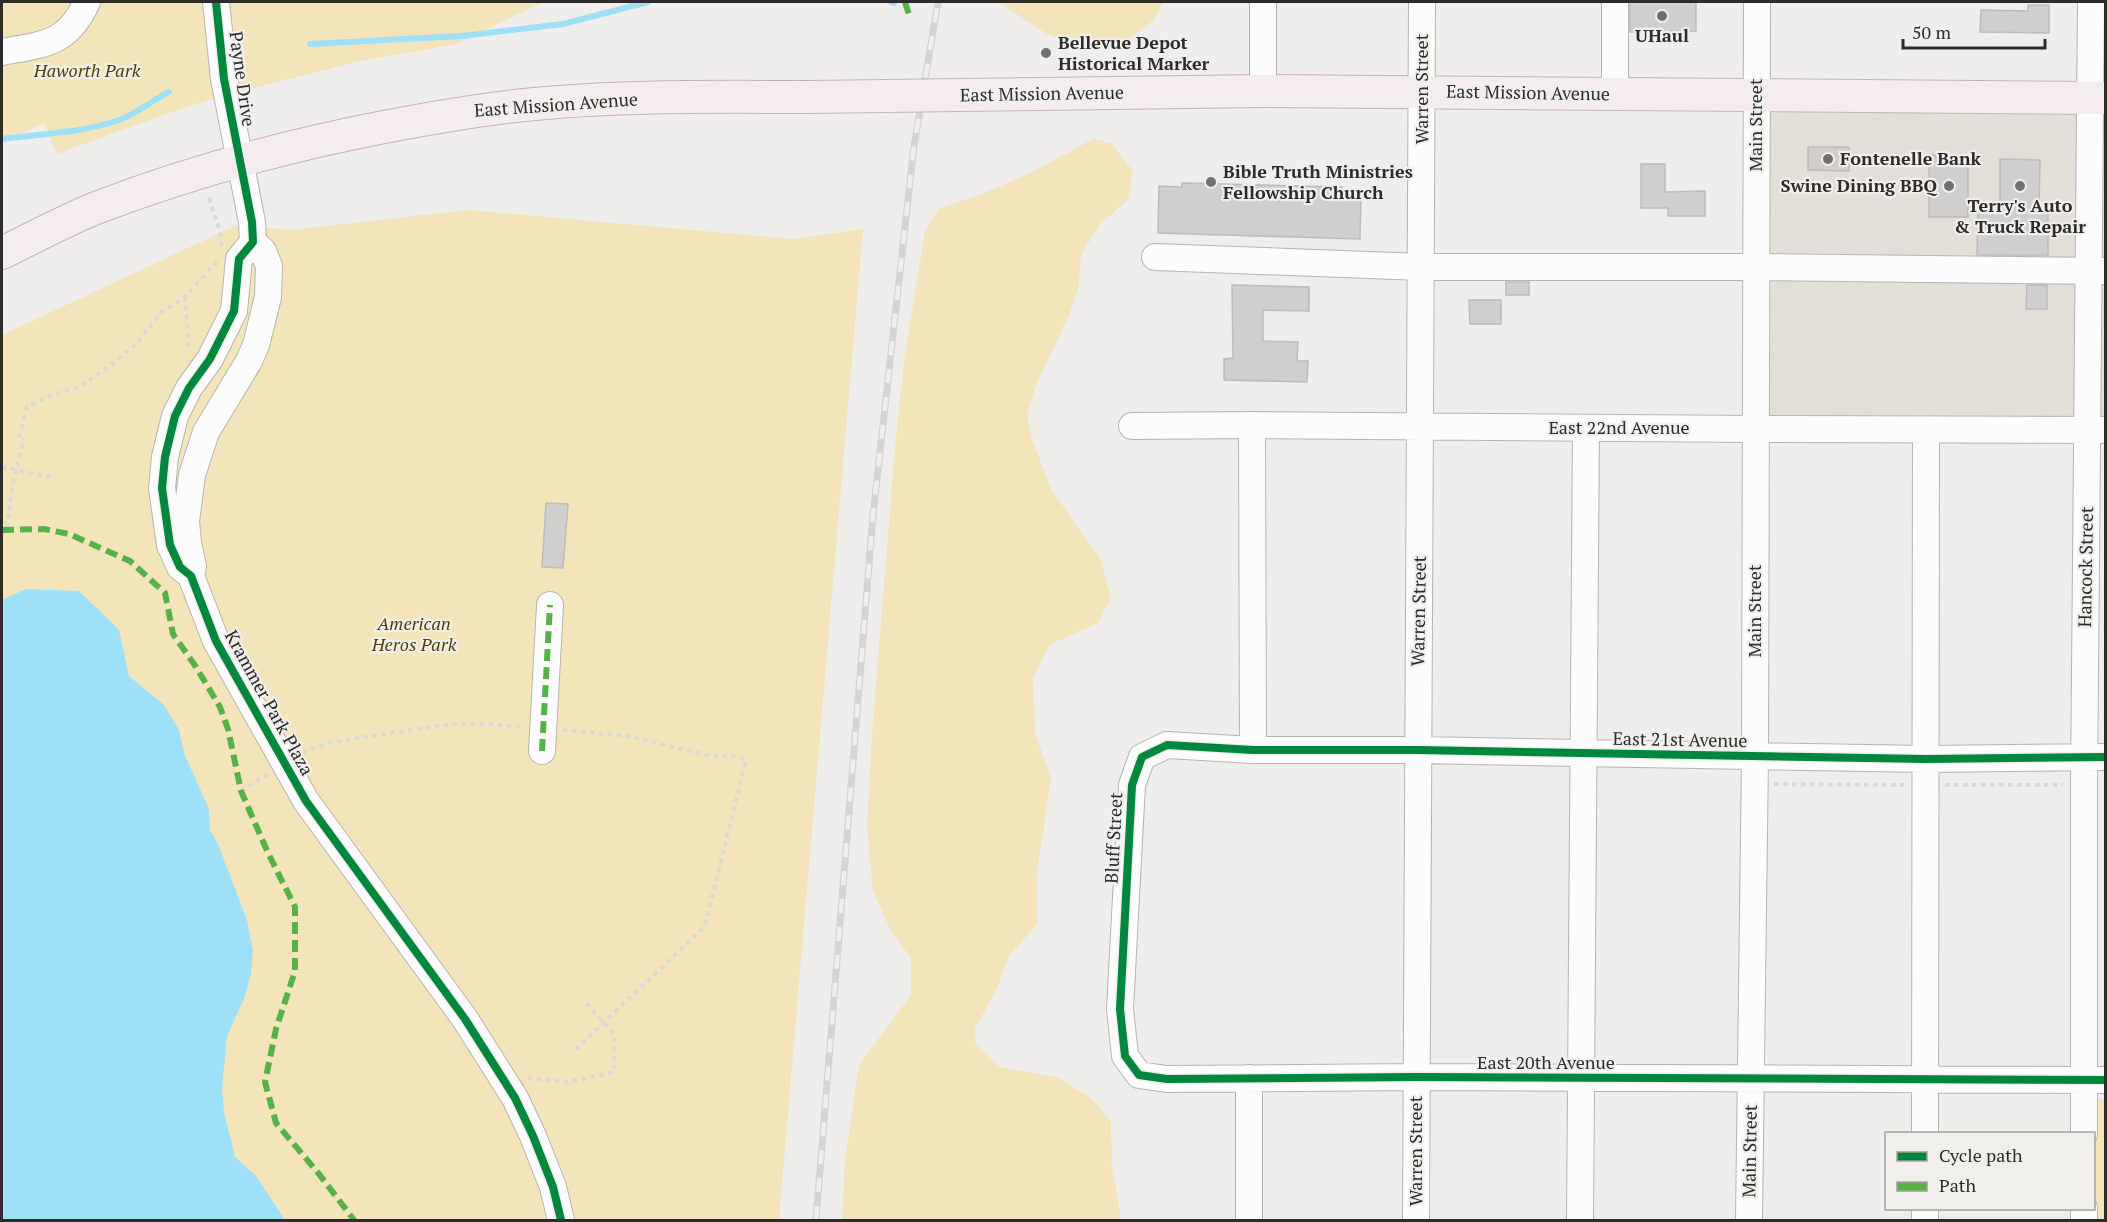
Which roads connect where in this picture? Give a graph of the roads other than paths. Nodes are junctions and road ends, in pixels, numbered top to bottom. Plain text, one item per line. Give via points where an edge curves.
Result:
1 (87, 2) edge
2 (216, 2) edge
3 (1263, 2) edge
4 (1422, 2) edge
5 (1615, 2) edge
6 (1757, 2) edge
7 (2091, 2) edge
8 (2, 52) edge
9 (1263, 91) junction
10 (1421, 92) junction
11 (1615, 94) junction
12 (1755, 96) junction
13 (2097, 98) edge
14 (239, 160) junction
15 (253, 242) junction
16 (2, 253) edge
17 (1155, 257) dead end
18 (1422, 267) junction
19 (1755, 267) junction
20 (2097, 271) edge
21 (210, 359) junction
22 (239, 378) junction
23 (1252, 424) junction
24 (1132, 426) dead end
25 (1421, 427) junction
26 (1586, 428) junction
27 (1755, 429) junction
28 (1926, 430) junction
29 (2097, 430) edge
30 (191, 576) junction
31 (550, 604) dead end
32 (543, 740) road end
33 (1253, 750) junction
34 (1418, 750) junction
35 (1583, 753) junction
36 (1755, 756) junction
37 (2095, 757) edge
38 (1926, 759) junction
39 (1124, 928) joint
40 (1416, 1077) junction
41 (1249, 1078) junction
42 (1582, 1078) junction
43 (1751, 1079) junction
44 (1925, 1080) junction
45 (2095, 1080) edge
46 (1925, 1132) edge
47 (2084, 1132) edge
48 (561, 1221) edge
49 (1249, 1221) edge
50 (1416, 1221) edge
51 (1580, 1221) edge
52 (1749, 1221) edge

1 - 8 street via 69,31 49,43
2 - 14 street, Payne Drive via 224,79
3 - 9 street
4 - 10 street, Warren Street
5 - 11 street
6 - 12 street, Main Street
7 - 13 street, Hancock Street
9 - 10 main road, East Mission Avenue
9 - 14 main road, East Mission Avenue, bridge via 664,98 525,105 354,133
10 - 11 main road, East Mission Avenue
10 - 18 street, Warren Street
11 - 12 main road, East Mission Avenue
12 - 13 main road, East Mission Avenue
12 - 19 street, Main Street
13 - 20 street, Hancock Street
14 - 15 street, Krammer Park Plaza
14 - 16 main road, East Mission Avenue via 94,209
15 - 21 street, Krammer Park Plaza via 239,259 234,311
15 - 22 street, Krammer Park Plaza via 263,251 269,266 268,297 256,345
17 - 18 street
18 - 19 street
18 - 25 street, Warren Street
19 - 20 street
19 - 27 street, Main Street
20 - 29 street, Hancock Street
21 - 22 street
21 - 30 street, Krammer Park Plaza via 175,416 162,488 170,545 180,567
22 - 30 street, Krammer Park Plaza via 206,432 192,475 186,522
23 - 24 street, East 22nd Avenue
23 - 25 street, East 22nd Avenue
23 - 33 street
25 - 26 street, East 22nd Avenue
25 - 34 street, Warren Street
26 - 27 street, East 22nd Avenue
26 - 35 street
27 - 28 street, East 22nd Avenue
27 - 36 street, Main Street
28 - 29 street, East 22nd Avenue
28 - 38 street
29 - 37 street, Hancock Street
30 - 48 street, Krammer Park Plaza via 216,641 306,801 465,1019 508,1086 533,1136 553,1187
31 - 32 street
33 - 34 street, East 21st Avenue
33 - 39 street, Bluff Street via 1167,745 1142,757 1131,785
34 - 35 street, East 21st Avenue
34 - 40 street, Warren Street
35 - 36 street, East 21st Avenue
35 - 42 street
36 - 38 street, East 21st Avenue
36 - 43 street, Main Street
37 - 38 street, East 21st Avenue
37 - 45 street, Hancock Street
38 - 44 street
39 - 41 street, East 20th Avenue via 1122,1032 1125,1056 1139,1075 1167,1079
40 - 41 street, East 20th Avenue
40 - 42 street, East 20th Avenue
40 - 50 street, Warren Street
41 - 49 street
42 - 43 street, East 20th Avenue
42 - 51 street
43 - 44 street, East 20th Avenue
43 - 52 street, Main Street
44 - 45 street, East 20th Avenue
44 - 46 street
45 - 47 street, Hancock Street

